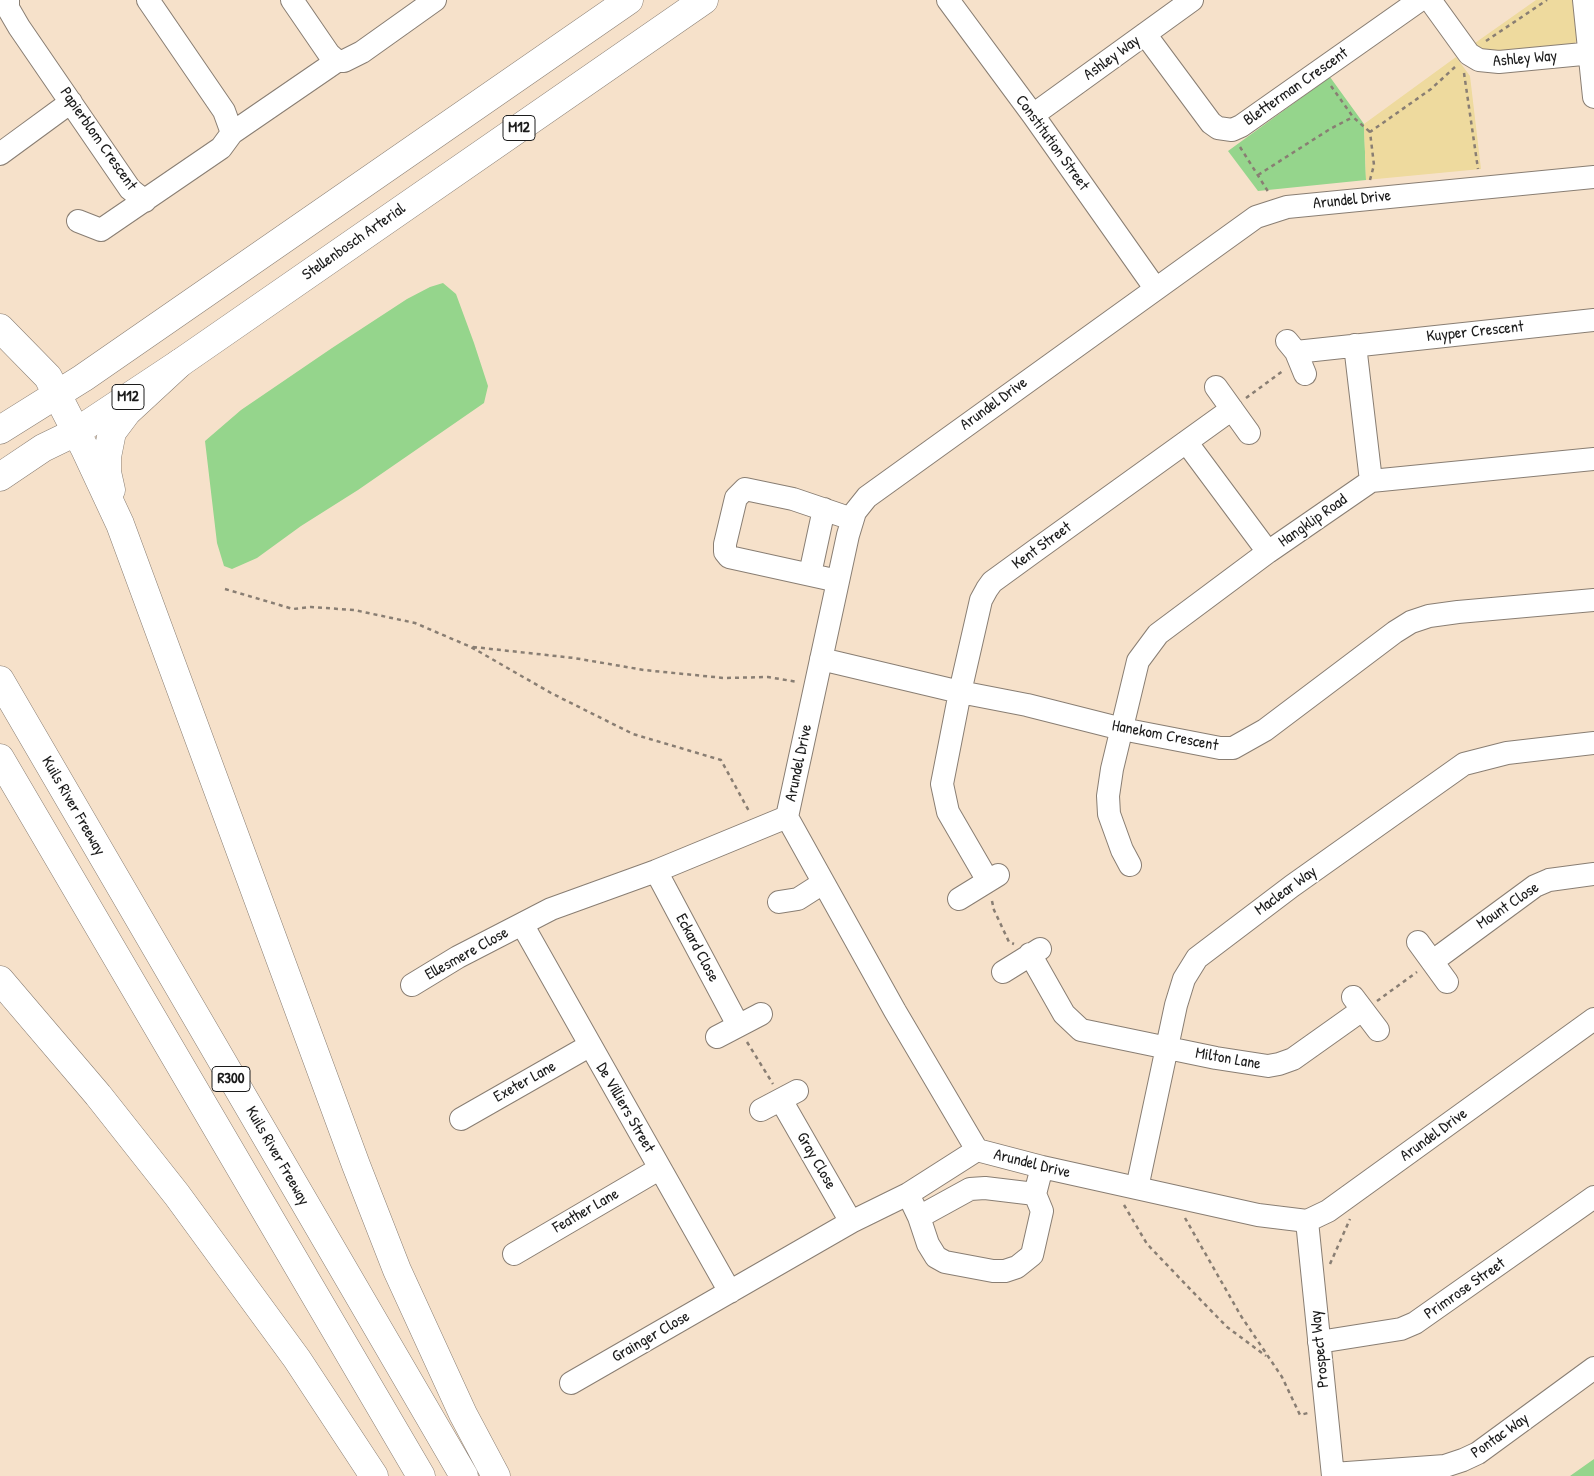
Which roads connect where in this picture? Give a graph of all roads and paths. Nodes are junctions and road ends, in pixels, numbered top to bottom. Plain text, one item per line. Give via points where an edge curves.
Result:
1 (148, 0) edge
2 (292, 0) edge
3 (435, 0) edge
4 (630, 0) edge
5 (704, 0) edge
6 (1192, 0) edge
7 (1420, 0) edge
8 (1430, 0) edge
9 (1547, 0) edge
10 (1584, 0) edge
11 (953, 2) edge
12 (5, 7) edge
13 (1145, 34) junction
14 (1592, 53) edge
15 (1465, 58) junction
16 (338, 61) junction
17 (1321, 70) junction
18 (1594, 98) edge
19 (71, 102) junction
20 (1033, 115) junction
21 (1353, 117) junction
22 (1232, 130) junction
23 (1370, 132) junction
24 (232, 133) junction
25 (0, 154) edge
26 (1258, 175) junction
27 (1594, 178) edge
28 (1478, 188) junction
29 (1370, 198) junction
30 (145, 201) junction
31 (1272, 210) junction
32 (78, 221) dead end
33 (1155, 288) junction
34 (1594, 320) edge
35 (0, 328) edge
36 (1355, 344) junction
37 (1297, 356) joint
38 (180, 362) junction
39 (1216, 387) dead end
40 (57, 394) junction
41 (1232, 409) junction
42 (0, 430) edge
43 (76, 432) junction
44 (1249, 433) dead end
45 (1188, 443) junction
46 (1594, 459) edge
47 (0, 477) edge
48 (1371, 481) junction
49 (824, 509) junction
50 (852, 519) junction
51 (120, 524) junction
52 (1268, 552) junction
53 (810, 574) junction
54 (838, 581) junction
55 (225, 589) dead end
56 (1594, 600) edge
57 (472, 647) junction
58 (821, 659) junction
59 (0, 680) edge
60 (816, 684) junction
61 (960, 692) junction
62 (1122, 728) junction
63 (1594, 743) edge
64 (0, 758) edge
65 (787, 817) junction
66 (760, 828) junction
67 (1130, 864) dead end
68 (656, 871) junction
69 (1594, 874) edge
70 (993, 878) junction
71 (823, 883) junction
72 (959, 899) dead end
73 (779, 902) dead end
74 (522, 924) junction
75 (1418, 942) dead end
76 (1035, 951) junction
77 (1433, 961) junction
78 (1003, 972) dead end
79 (0, 980) edge
80 (1447, 982) dead end
81 (412, 985) dead end
82 (1357, 1003) junction
83 (761, 1014) dead end
84 (1594, 1019) edge
85 (738, 1025) junction
86 (1378, 1030) dead end
87 (717, 1037) dead end
88 (589, 1046) junction
89 (1167, 1047) junction
90 (789, 1095) junction
91 (761, 1110) dead end
92 (461, 1119) dead end
93 (977, 1150) junction
94 (1042, 1167) junction
95 (659, 1169) junction
96 (1127, 1186) junction
97 (908, 1194) junction
98 (1035, 1194) junction
99 (1349, 1196) junction
100 (1594, 1197) edge
101 (1180, 1198) junction
102 (919, 1217) junction
103 (1307, 1221) junction
104 (851, 1222) junction
105 (514, 1254) dead end
106 (1312, 1278) junction
107 (730, 1292) junction
108 (1320, 1342) junction
109 (1268, 1357) junction
110 (1594, 1368) edge
111 (571, 1383) dead end
112 (1326, 1409) junction
113 (1333, 1475) edge
114 (374, 1476) edge
115 (421, 1476) edge
116 (464, 1476) edge
117 (496, 1476) edge

1 - 24 street via 224,111
2 - 16 street
3 - 16 street, Papierblom Crescent via 352,58
4 - 40 main road, M12
5 - 38 main road, Stellenbosch Arterial / M12
6 - 13 street, Ashley Way
7 - 17 street, Bletterman Crescent
8 - 15 street, Ashley Way
9 - 15 path
10 - 14 street
11 - 20 street, Constitution Street
12 - 19 street, Papierblom Crescent
13 - 20 street, Ashley Way
13 - 22 street, Bletterman Crescent via 1211,123 1218,128
14 - 15 street, Ashley Way via 1488,63
14 - 18 street
15 - 23 path via 1431,89
15 - 28 path via 1479,172
16 - 24 street, Papierblom Crescent
17 - 21 path
17 - 22 street, Bletterman Crescent
19 - 25 street
19 - 30 street, Papierblom Crescent via 130,189
20 - 33 street, Constitution Street
21 - 23 path
21 - 26 path
22 - 26 path
23 - 29 path via 1374,165 1369,183
24 - 30 street, Papierblom Crescent via 221,148
26 - 31 path via 1270,194
27 - 28 street, Arundel Drive
28 - 29 street, Arundel Drive
29 - 31 street, Arundel Drive
30 - 32 street via 101,230
31 - 33 street, Arundel Drive via 1242,225
33 - 50 street, Arundel Drive via 866,497
34 - 36 street, Kuyper Crescent
35 - 40 main road via 41,368
36 - 37 street, Kuyper Crescent
36 - 48 street
37 - 41 path
38 - 43 main road, Stellenbosch Arterial / M12
38 - 51 main road via 127,412 112,432 107,472
39 - 41 street
40 - 42 main road, M12
40 - 43 main road
41 - 44 street
41 - 45 street, Kent Street
43 - 47 main road, Stellenbosch Arterial / M12 via 43,448
43 - 51 main road
45 - 52 street
45 - 61 street, Kent Street via 992,582 981,600
46 - 48 street, Hangklip Road
48 - 52 street, Hangklip Road
49 - 50 street
49 - 53 street
49 - 53 street via 745,489 736,498 725,544 729,557
50 - 54 street, Arundel Drive
51 - 117 main road via 394,1261 463,1414
52 - 62 street, Hangklip Road via 1153,639 1138,661
53 - 54 street
54 - 58 street, Arundel Drive
55 - 57 path via 293,608 354,610 415,623
56 - 62 street, Hanekom Crescent via 1458,612 1412,622 1265,730 1233,748
57 - 60 path via 574,658 644,670 724,678 768,677
57 - 66 path via 551,693 634,734 722,760
58 - 60 street, Arundel Drive
58 - 61 street, Hanekom Crescent
59 - 116 main road, Kuils River Freeway / R300
60 - 65 street, Arundel Drive
61 - 62 street, Hanekom Crescent
61 - 70 street, Kent Street via 946,754 943,797 948,812
62 - 67 street, Hangklip Road via 1112,769 1109,814
63 - 89 street, Maclear Way via 1507,753 1464,764 1292,886 1208,948 1189,967
64 - 115 main road, R300
65 - 66 street
65 - 71 street, Arundel Drive
66 - 68 street
68 - 74 street via 551,909
68 - 85 street, Eckard Close
69 - 77 street, Mount Close via 1549,880 1535,886
70 - 72 street
70 - 76 path via 994,910 1009,942
71 - 73 street via 798,899
71 - 93 street, Arundel Drive
74 - 81 street, Ellesmere Close
74 - 88 street, De Villiers Street
75 - 77 street
76 - 78 street
76 - 89 street, Milton Lane via 1064,1014 1081,1030
77 - 80 street
77 - 82 path
79 - 114 main road via 177,1195 297,1359
82 - 86 street
82 - 89 street, Milton Lane via 1293,1059 1280,1064 1254,1064
83 - 85 street
84 - 99 street, Arundel Drive
85 - 87 street
85 - 90 path
88 - 92 street, Exeter Lane
88 - 95 street, De Villiers Street
89 - 96 street, Maclear Way
90 - 91 street
90 - 104 street, Gray Close
93 - 94 street, Arundel Drive
93 - 97 street
94 - 96 street, Arundel Drive
94 - 98 street
95 - 105 street, Feather Lane
95 - 107 street, De Villiers Street
96 - 101 street, Arundel Drive
96 - 109 path via 1118,1195 1147,1244 1227,1327
97 - 102 street
97 - 104 street
98 - 102 street via 970,1189
98 - 102 street via 1042,1211 1032,1256 1005,1271 940,1260 928,1244
99 - 103 street, Arundel Drive
99 - 106 path via 1353,1211 1332,1260 1322,1275
100 - 108 street, Primrose Street via 1415,1323 1401,1329
101 - 103 street, Arundel Drive via 1286,1220
101 - 109 path via 1181,1210 1208,1260
103 - 106 street, Prospect Way
104 - 107 street
106 - 108 street, Prospect Way
107 - 111 street, Grainger Close
108 - 112 street, Prospect Way
109 - 112 path via 1282,1377 1300,1416
110 - 113 street, Pontac Way via 1478,1453 1463,1460 1445,1466
112 - 113 street, Prospect Way

